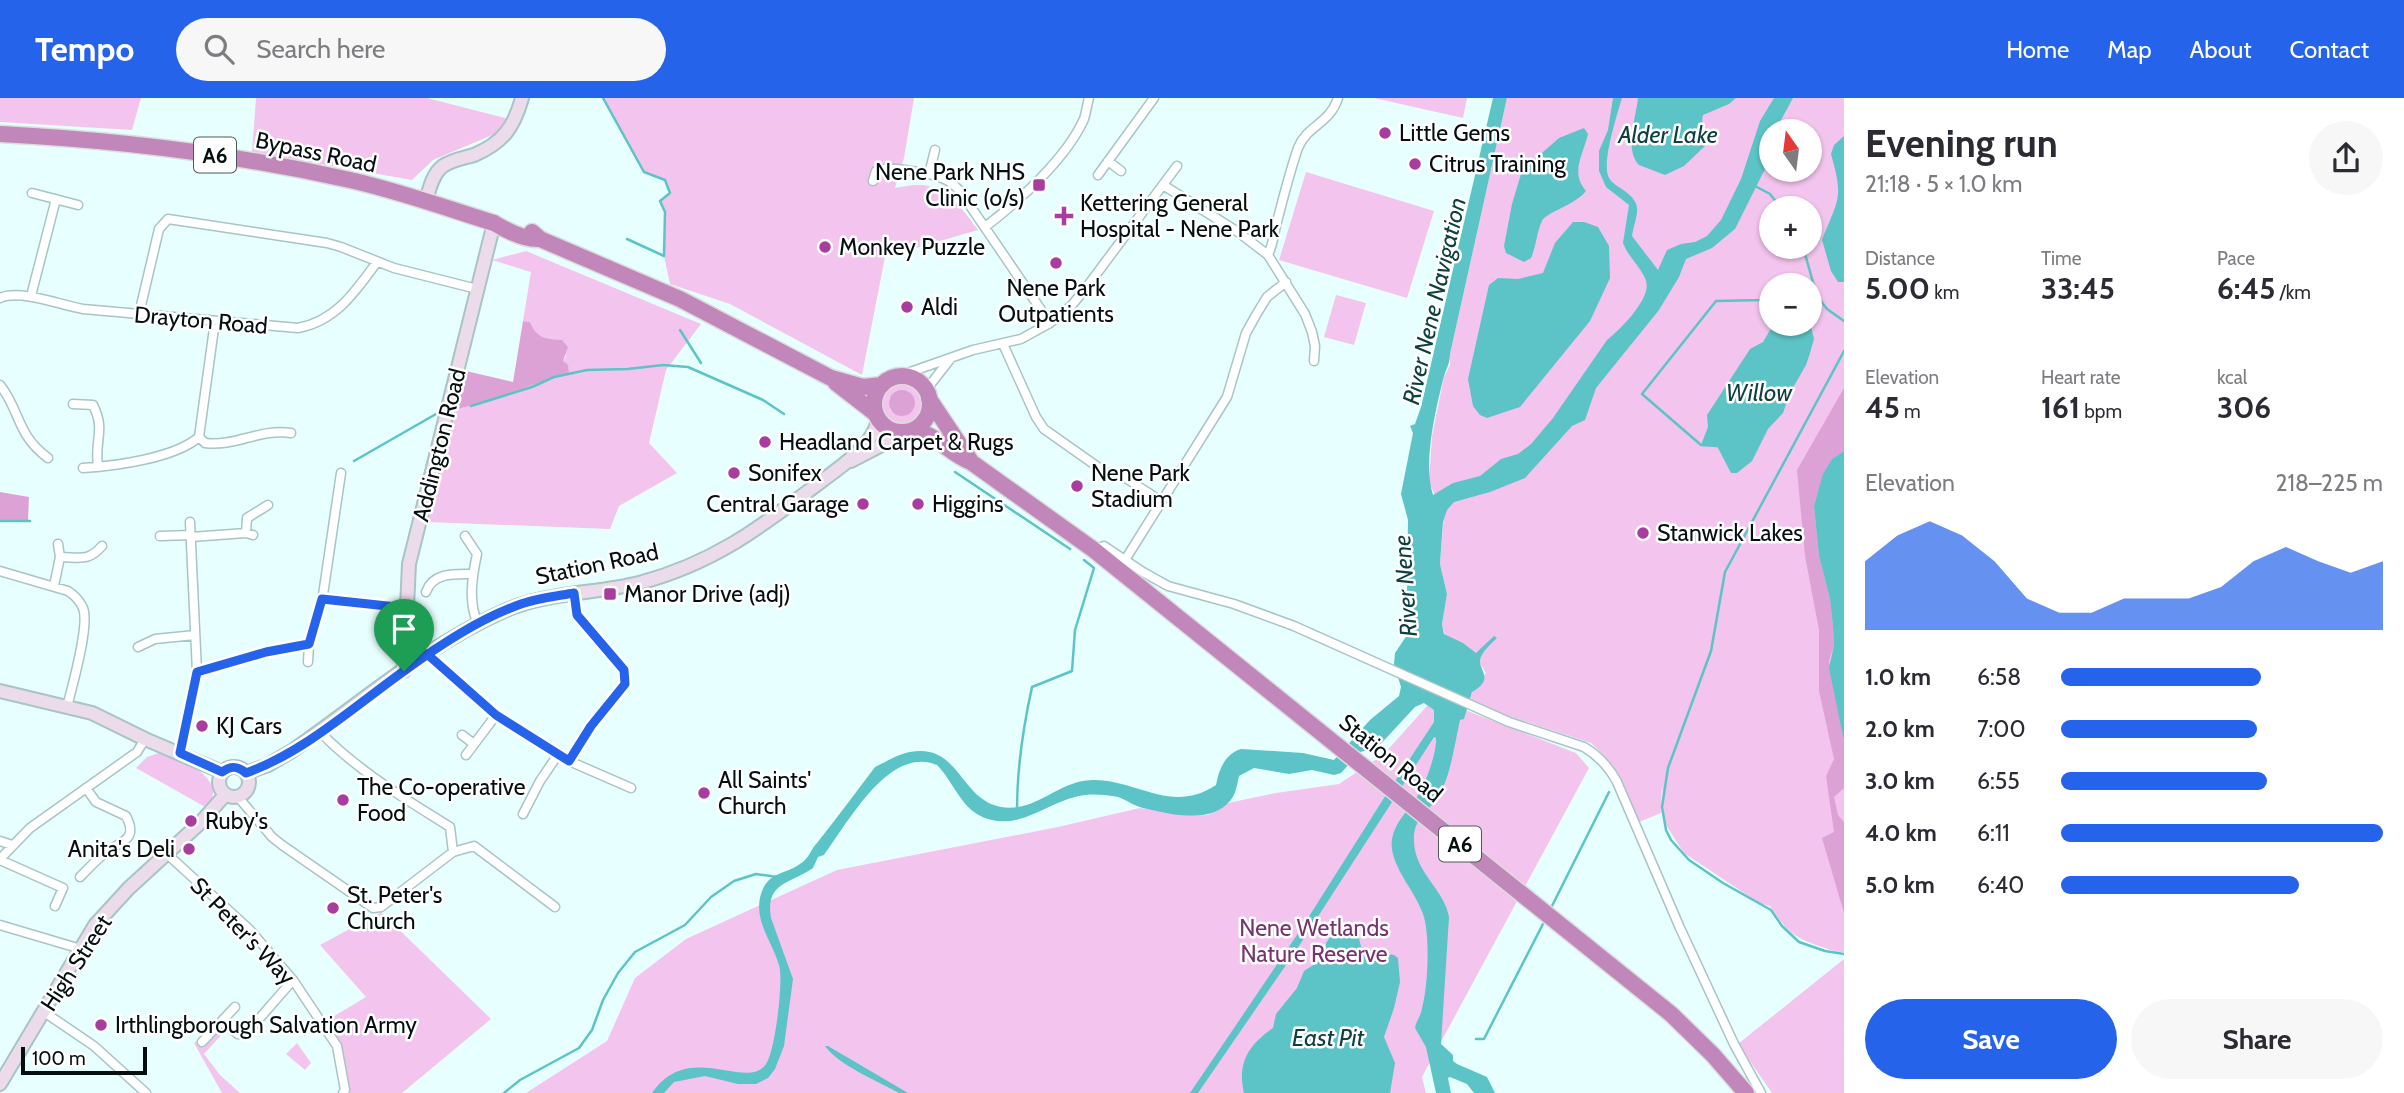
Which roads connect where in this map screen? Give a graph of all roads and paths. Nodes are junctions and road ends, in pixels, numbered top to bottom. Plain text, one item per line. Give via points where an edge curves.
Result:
1 (522, 98) edge
2 (1089, 98) edge
3 (1154, 98) edge
4 (1338, 98) edge
5 (0, 134) edge
6 (935, 150) dead end
7 (1108, 161) junction
8 (1177, 166) dead end
9 (1121, 171) dead end
10 (929, 174) junction
11 (1098, 175) dead end
12 (873, 181) dead end
13 (1163, 185) junction
14 (32, 193) dead end
15 (56, 199) junction
16 (425, 201) junction
17 (78, 205) dead end
18 (494, 223) junction
19 (985, 227) junction
20 (1268, 255) junction
21 (377, 262) junction
22 (1286, 282) junction
23 (477, 289) junction
24 (31, 296) junction
25 (0, 298) edge
26 (139, 314) junction
27 (215, 321) junction
28 (1050, 323) junction
29 (1003, 344) junction
30 (951, 358) junction
31 (1314, 361) dead end
32 (831, 378) junction
33 (889, 381) junction
34 (0, 385) edge
35 (927, 394) junction
36 (73, 404) dead end
37 (877, 416) junction
38 (911, 430) junction
39 (291, 433) dead end
40 (199, 437) junction
41 (47, 458) dead end
42 (848, 462) junction
43 (971, 462) junction
44 (97, 467) junction
45 (83, 468) dead end
46 (341, 473) dead end
47 (1161, 501) junction
48 (268, 505) dead end
49 (190, 522) dead end
50 (160, 536) dead end
51 (191, 536) junction
52 (465, 536) dead end
53 (58, 544) dead end
54 (102, 546) dead end
55 (1094, 550) junction
56 (60, 557) junction
57 (1125, 560) junction
58 (0, 571) edge
59 (473, 574) junction
60 (54, 586) junction
61 (426, 592) dead end
62 (574, 593) junction
63 (322, 599) junction
64 (406, 608) junction
65 (478, 624) junction
66 (195, 635) junction
67 (309, 644) junction
68 (138, 647) dead end
69 (427, 654) junction
70 (308, 662) dead end
71 (404, 671) junction
72 (197, 672) junction
73 (0, 691) edge
74 (67, 707) junction
75 (496, 715) junction
76 (320, 732) junction
77 (461, 736) dead end
78 (145, 739) junction
79 (474, 744) junction
80 (180, 753) junction
81 (559, 754) junction
82 (466, 755) dead end
83 (569, 761) junction
84 (222, 772) junction
85 (246, 773) junction
86 (86, 788) junction
87 (631, 788) dead end
88 (232, 796) junction
89 (523, 814) dead end
90 (0, 841) edge
91 (12, 845) junction
92 (453, 852) junction
93 (166, 853) junction
94 (0, 860) edge
95 (80, 877) dead end
96 (55, 905) dead end
97 (555, 907) dead end
98 (0, 925) edge
99 (81, 949) junction
100 (293, 980) junction
101 (235, 1007) dead end
102 (44, 1012) junction
103 (222, 1021) junction
104 (202, 1042) dead end
105 (0, 1084) edge
106 (344, 1091) edge
107 (141, 1092) edge
108 (1746, 1093) edge
109 (1761, 1093) edge

1 - 16 main road via 506,135 477,154 441,167
2 - 19 street via 1083,119 1051,165 1019,201
3 - 7 street
4 - 20 street via 1333,113 1313,127 1298,147
5 - 16 highway, Bypass Road / A6 via 207,153 352,180
6 - 10 street
7 - 9 street
7 - 11 street
8 - 13 street
10 - 12 street via 881,168
10 - 19 street via 952,183
13 - 20 street
13 - 28 street via 1072,305
14 - 15 street
15 - 17 street
15 - 24 street
16 - 18 highway, Bypass Road / A6
18 - 23 main road, Addington Road
18 - 32 highway, Bypass Road / A6 via 506,222 534,233 680,299
19 - 28 street
20 - 22 street
21 - 23 street
21 - 26 street via 327,243 167,219 159,229
21 - 27 street, Drayton Road via 340,308 312,325 269,327
22 - 31 street via 1312,332
22 - 47 street via 1256,315 1227,397
23 - 64 main road, Addington Road via 409,564
24 - 25 street, Drayton Road
24 - 26 street, Drayton Road via 83,309
26 - 27 street, Drayton Road
27 - 40 street
28 - 29 street
29 - 30 street
29 - 47 street via 1044,429 1105,472
30 - 33 street
30 - 35 street
32 - 33 highway, Bypass Road / A6 via 863,387
32 - 37 highway, Bypass Road / A6
33 - 35 highway via 915,380
33 - 37 highway via 875,396
34 - 41 street via 26,438 42,448
35 - 38 highway via 928,415
35 - 43 highway, Station Road / A6
36 - 44 street via 93,405 100,419
37 - 38 highway via 891,430
37 - 42 main road, Station Road via 875,431
38 - 42 main road, Station Road
38 - 43 highway, Station Road / A6 via 931,435
39 - 40 street via 276,431 214,445
40 - 44 street via 171,453
42 - 62 main road, Station Road via 773,519 721,551 641,582
43 - 55 highway, Station Road / A6
44 - 45 street
46 - 63 street
47 - 57 street
48 - 51 street via 247,518 250,534
49 - 51 street
50 - 51 street
51 - 66 street
52 - 59 street via 477,554
53 - 56 street
54 - 56 street via 86,558
55 - 57 street, Station Road via 1104,546
55 - 108 highway, Station Road / A6 via 1671,1014
56 - 60 street
57 - 109 street, Station Road via 1168,586 1234,604 1320,638 1472,706 1584,747 1602,761 1617,782 1728,1032
58 - 60 street
59 - 61 street via 439,577
59 - 65 street via 472,612
60 - 74 street via 74,595 85,616
62 - 65 main road, Station Road via 524,603
62 - 83 street via 577,615 624,670 625,684
63 - 64 street
63 - 67 street
64 - 71 main road, Addington Road
65 - 69 main road, Station Road
66 - 68 street via 155,639
66 - 72 street
67 - 70 street
67 - 72 street
69 - 71 main road, Station Road
69 - 75 street
71 - 76 main road, Station Road
72 - 80 street
73 - 74 main road
74 - 78 main road via 92,713
75 - 79 street
75 - 81 street
76 - 85 main road, Station Road via 268,765
76 - 92 street via 371,776 450,827
77 - 79 street
78 - 80 main road
78 - 86 street via 137,752
79 - 82 street
80 - 84 main road
81 - 83 street
81 - 89 street
83 - 87 street
84 - 85 main road via 236,767
84 - 88 main road via 218,783
85 - 88 main road via 248,788
86 - 91 street
86 - 95 street via 96,802 126,816 131,831
88 - 92 street via 282,845 373,908 381,907
88 - 93 main road, High Street
90 - 91 street
91 - 94 street
92 - 97 street via 474,846
93 - 99 main road, High Street via 95,925
93 - 100 street, St Peter's Way via 250,930
94 - 96 street via 63,888
98 - 99 street
99 - 102 main road, High Street
100 - 103 street via 245,1035
100 - 106 street, St Peter's Way via 337,1045
101 - 103 street
102 - 105 main road, High Street
102 - 107 street via 94,1046
103 - 104 street

